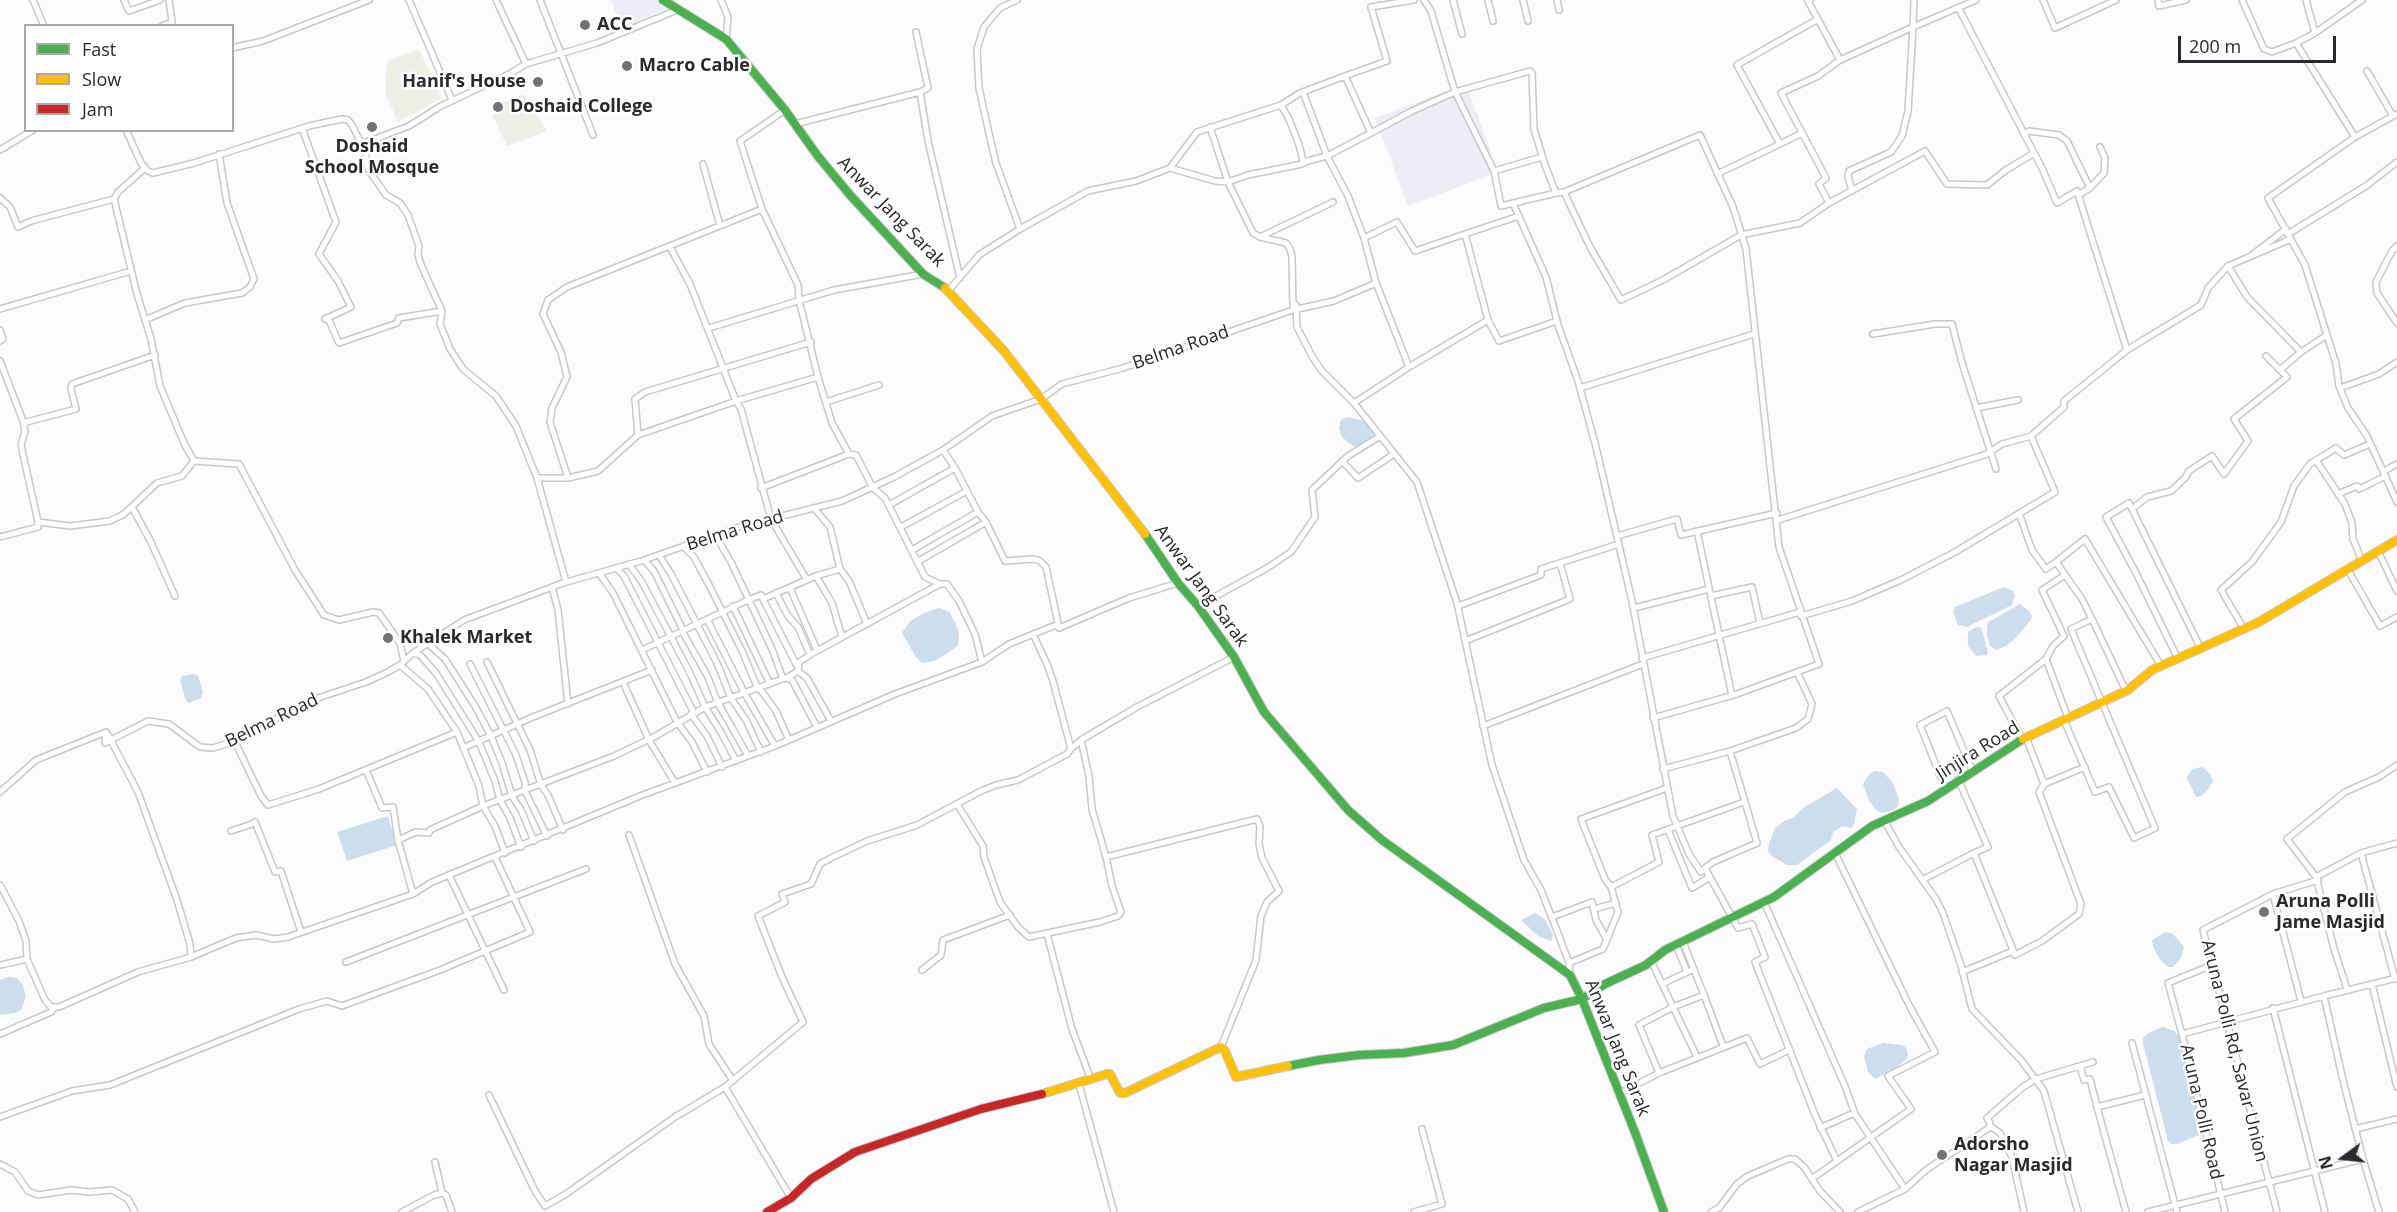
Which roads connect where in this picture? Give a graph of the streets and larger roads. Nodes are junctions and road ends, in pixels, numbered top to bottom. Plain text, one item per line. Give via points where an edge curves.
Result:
1 (33, 0) edge
2 (123, 0) edge
3 (160, 0) edge
4 (169, 0) edge
5 (369, 0) edge
6 (409, 0) edge
7 (496, 0) edge
8 (540, 0) edge
9 (663, 0) edge
10 (721, 0) edge
11 (1017, 0) edge
12 (1414, 0) edge
13 (1424, 0) edge
14 (1453, 0) edge
15 (1488, 0) edge
16 (1523, 0) edge
17 (1557, 0) edge
18 (1810, 0) edge
19 (1914, 0) edge
20 (1976, 0) edge
21 (2043, 0) edge
22 (2116, 0) edge
23 (2158, 0) edge
24 (2186, 0) edge
25 (2242, 0) edge
26 (2306, 0) edge
27 (2362, 0) edge
28 (1959, 9) junction
29 (677, 10) junction
30 (1559, 10) dead end
31 (1818, 19) junction
32 (1493, 21) dead end
33 (1528, 21) dead end
34 (43, 24) edge
35 (167, 24) edge
36 (1913, 27) junction
37 (916, 32) dead end
38 (2315, 33) junction
39 (1462, 34) dead end
40 (726, 39) junction
41 (2296, 43) junction
42 (234, 48) edge
43 (559, 54) junction
44 (1840, 60) junction
45 (526, 64) junction
46 (2367, 71) dead end
47 (1345, 76) junction
48 (920, 92) junction
49 (1303, 92) junction
50 (1455, 92) junction
51 (452, 100) junction
52 (1281, 105) junction
53 (785, 110) junction
54 (2395, 115) edge
55 (795, 124) junction
56 (1210, 127) junction
57 (302, 128) junction
58 (30, 132) edge
59 (127, 132) edge
60 (1371, 133) junction
61 (1802, 133) junction
62 (2024, 134) junction
63 (593, 135) dead end
64 (2355, 137) junction
65 (364, 143) junction
66 (1780, 144) junction
67 (2100, 147) dead end
68 (0, 150) edge
69 (2034, 153) junction
70 (219, 154) junction
71 (1327, 156) junction
72 (1542, 157) junction
73 (2397, 162) edge
74 (703, 164) dead end
75 (1302, 164) junction
76 (146, 168) junction
77 (1170, 168) junction
78 (1494, 171) junction
79 (1717, 174) junction
80 (1228, 182) junction
81 (2090, 188) junction
82 (1852, 191) junction
83 (1564, 192) junction
84 (1556, 193) junction
85 (2078, 195) junction
86 (0, 198) edge
87 (114, 199) junction
88 (1333, 202) dead end
89 (1513, 203) junction
90 (1829, 203) junction
91 (762, 209) junction
92 (1519, 216) junction
93 (720, 226) junction
94 (1020, 229) junction
95 (1465, 234) junction
96 (2288, 234) junction
97 (1741, 235) junction
98 (1260, 237) junction
99 (1364, 238) junction
100 (2397, 246) edge
101 (670, 247) junction
102 (2248, 258) junction
103 (2228, 266) junction
104 (131, 271) junction
105 (923, 274) junction
106 (960, 278) junction
107 (1376, 283) junction
108 (949, 290) junction
109 (799, 300) junction
110 (0, 309) edge
111 (442, 310) junction
112 (1293, 310) junction
113 (145, 320) junction
114 (1488, 320) junction
115 (1557, 321) junction
116 (2397, 323) edge
117 (709, 328) junction
118 (0, 330) edge
119 (1754, 334) junction
120 (1873, 334) dead end
121 (2327, 335) junction
122 (0, 341) edge
123 (811, 342) junction
124 (2127, 350) junction
125 (2301, 352) junction
126 (155, 355) junction
127 (2266, 356) dead end
128 (0, 361) edge
129 (2397, 362) edge
130 (1409, 367) junction
131 (723, 369) junction
132 (2280, 370) junction
133 (818, 377) junction
134 (879, 385) dead end
135 (1580, 388) junction
136 (2340, 388) junction
137 (1041, 399) junction
138 (2018, 400) dead end
139 (736, 401) junction
140 (826, 402) junction
141 (1354, 403) junction
142 (1976, 408) junction
143 (23, 423) junction
144 (638, 435) junction
145 (1380, 436) junction
146 (2031, 436) junction
147 (2370, 444) junction
148 (943, 450) junction
149 (1990, 453) junction
150 (849, 454) junction
151 (1394, 454) junction
152 (2316, 460) junction
153 (194, 461) junction
154 (1342, 461) junction
155 (2397, 464) edge
156 (955, 468) junction
157 (1996, 470) dead end
158 (2385, 473) junction
159 (537, 478) junction
160 (568, 478) junction
161 (761, 488) junction
162 (873, 488) junction
163 (967, 491) junction
164 (2338, 494) junction
165 (2397, 501) edge
166 (889, 505) junction
167 (132, 507) junction
168 (814, 508) junction
169 (2132, 509) junction
170 (978, 512) junction
171 (1777, 513) junction
172 (2019, 513) junction
173 (771, 519) junction
174 (1778, 520) junction
175 (38, 522) junction
176 (986, 522) junction
177 (901, 527) junction
178 (1697, 531) junction
179 (715, 536) junction
180 (1617, 536) junction
181 (0, 537) edge
182 (2397, 540) edge
183 (1619, 544) junction
184 (683, 546) junction
185 (912, 550) junction
186 (2378, 551) junction
187 (659, 555) junction
188 (644, 560) junction
189 (2362, 561) junction
190 (917, 562) junction
191 (2056, 562) junction
192 (1560, 563) junction
193 (629, 564) junction
194 (616, 568) junction
195 (840, 569) junction
196 (2348, 570) junction
197 (598, 573) junction
198 (2065, 575) junction
199 (816, 576) junction
200 (807, 580) junction
201 (566, 582) junction
202 (940, 584) junction
203 (1178, 584) junction
204 (552, 587) junction
205 (790, 588) junction
206 (1709, 589) junction
207 (2397, 591) edge
208 (776, 593) junction
209 (175, 596) dead end
210 (1711, 596) junction
211 (763, 599) junction
212 (748, 600) junction
213 (733, 606) junction
214 (1198, 606) junction
215 (1458, 606) junction
216 (1634, 609) junction
217 (722, 611) junction
218 (1800, 614) junction
219 (2397, 617) edge
220 (707, 619) junction
221 (2092, 619) junction
222 (1760, 623) junction
223 (696, 624) junction
224 (867, 624) junction
225 (1059, 628) junction
226 (2244, 629) junction
227 (683, 630) junction
228 (1033, 634) junction
229 (1719, 635) junction
230 (671, 636) junction
231 (842, 638) junction
232 (1465, 641) junction
233 (427, 643) junction
234 (657, 643) junction
235 (2201, 649) junction
236 (642, 650) junction
237 (817, 650) junction
238 (413, 652) junction
239 (810, 655) junction
240 (1234, 657) junction
241 (2046, 659) junction
242 (2178, 659) junction
243 (1643, 661) junction
244 (487, 662) dead end
245 (982, 662) junction
246 (402, 663) junction
247 (470, 664) dead end
248 (2161, 666) junction
249 (798, 669) junction
250 (652, 670) junction
251 (1797, 672) junction
252 (785, 678) junction
253 (623, 682) junction
254 (770, 684) junction
255 (759, 689) junction
256 (2126, 691) junction
257 (745, 694) junction
258 (1732, 696) junction
259 (731, 699) junction
260 (718, 703) junction
261 (2101, 703) junction
262 (568, 704) junction
263 (705, 707) junction
264 (692, 714) junction
265 (1653, 718) junction
266 (2066, 719) junction
267 (831, 721) junction
268 (677, 722) junction
269 (517, 724) junction
270 (1482, 726) junction
271 (817, 727) junction
272 (503, 730) junction
273 (457, 732) junction
274 (491, 736) junction
275 (2024, 738) junction
276 (649, 740) junction
277 (789, 740) junction
278 (1081, 740) junction
279 (232, 742) junction
280 (479, 742) junction
281 (105, 743) junction
282 (775, 746) junction
283 (463, 748) junction
284 (1071, 749) junction
285 (1730, 751) junction
286 (761, 752) junction
287 (748, 756) junction
288 (736, 761) junction
289 (2397, 765) edge
290 (722, 766) junction
291 (2085, 767) junction
292 (1663, 769) junction
293 (366, 770) junction
294 (1972, 770) junction
295 (707, 772) junction
296 (1958, 779) junction
297 (675, 783) junction
298 (2045, 783) junction
299 (541, 785) junction
300 (1667, 788) junction
301 (1945, 789) junction
302 (525, 791) junction
303 (0, 792) edge
304 (512, 796) junction
305 (500, 800) junction
306 (1744, 802) junction
307 (957, 804) junction
308 (483, 806) junction
309 (1884, 820) junction
310 (1677, 827) junction
311 (562, 830) junction
312 (1668, 830) junction
313 (231, 831) dead end
314 (629, 835) dead end
315 (547, 836) junction
316 (398, 840) junction
317 (534, 841) junction
318 (2397, 843) edge
319 (521, 847) junction
320 (505, 853) junction
321 (1835, 853) junction
322 (1974, 853) junction
323 (2361, 853) junction
324 (495, 857) junction
325 (1106, 857) junction
326 (1705, 868) junction
327 (586, 869) dead end
328 (449, 875) junction
329 (1710, 877) junction
330 (2317, 879) junction
331 (1922, 880) junction
332 (0, 885) edge
333 (1611, 887) junction
334 (413, 894) junction
335 (2273, 894) junction
336 (514, 896) junction
337 (1764, 902) junction
338 (1616, 903) junction
339 (1594, 909) junction
340 (468, 914) junction
341 (1010, 915) junction
342 (1733, 916) junction
343 (1552, 917) junction
344 (302, 932) junction
345 (1047, 934) junction
346 (1607, 940) junction
347 (1680, 943) junction
348 (484, 951) junction
349 (2013, 951) junction
350 (191, 957) junction
351 (27, 958) junction
352 (1651, 961) junction
353 (346, 962) dead end
354 (1569, 963) junction
355 (0, 965) edge
356 (2212, 965) junction
357 (1694, 969) junction
358 (922, 970) dead end
359 (1687, 972) junction
360 (1962, 972) junction
361 (1570, 975) junction
362 (2396, 979) edge
363 (1662, 984) junction
364 (2372, 984) junction
365 (2347, 989) junction
366 (504, 990) dead end
367 (1704, 995) junction
368 (2324, 996) junction
369 (1582, 999) junction
370 (2301, 1001) junction
371 (55, 1007) junction
372 (1673, 1007) junction
373 (2273, 1008) junction
374 (2227, 1021) junction
375 (0, 1034) edge
376 (2182, 1034) junction
377 (2132, 1043) dead end
378 (1723, 1046) junction
379 (1221, 1047) junction
380 (1789, 1050) junction
381 (1696, 1057) junction
382 (2093, 1062) dead end
383 (2080, 1066) junction
384 (1659, 1073) junction
385 (2036, 1079) junction
386 (1091, 1080) junction
387 (733, 1081) junction
388 (1078, 1084) junction
389 (725, 1087) junction
390 (2397, 1087) edge
391 (1620, 1093) junction
392 (489, 1095) dead end
393 (2145, 1095) junction
394 (2097, 1107) junction
395 (1854, 1113) junction
396 (0, 1117) edge
397 (2397, 1119) edge
398 (1990, 1126) junction
399 (1821, 1128) junction
400 (1422, 1129) dead end
401 (2355, 1129) junction
402 (1870, 1137) junction
403 (2363, 1159) junction
404 (1837, 1161) junction
405 (435, 1162) dead end
406 (0, 1164) edge
407 (2315, 1171) junction
408 (1813, 1178) junction
409 (2268, 1183) junction
410 (1905, 1189) junction
411 (442, 1193) junction
412 (2220, 1193) junction
413 (791, 1198) junction
414 (2175, 1204) junction
415 (135, 1212) edge
416 (402, 1212) edge
417 (452, 1212) edge
418 (767, 1212) edge
419 (1114, 1212) edge
420 (1414, 1212) edge
421 (1665, 1212) edge
422 (1711, 1212) edge
423 (1840, 1212) edge
424 (1858, 1212) edge
425 (2024, 1212) edge
426 (2079, 1212) edge
427 (2126, 1212) edge
428 (2148, 1212) edge
429 (2177, 1212) edge
430 (2225, 1212) edge
431 (2277, 1212) edge
432 (2325, 1212) edge
433 (2379, 1212) edge

1 - 34 street
2 - 3 street via 129,11
4 - 35 street via 172,22
5 - 42 street via 263,41
6 - 51 street
7 - 45 street
8 - 43 street
9 - 29 street, Anwar Jang Sarak
10 - 40 street via 728,17
11 - 94 street via 1000,8 984,27 977,49 979,88 996,164
12 - 47 street via 1371,7 1387,61
13 - 50 street via 1431,11
14 - 39 street
15 - 32 street
16 - 33 street
17 - 30 street
18 - 31 street
19 - 36 street
20 - 28 street
21 - 22 street via 2055,28
23 - 24 street via 2159,6
25 - 41 street via 2264,49 2272,52
26 - 38 street
27 - 38 street
28 - 36 street
28 - 62 street
29 - 40 street, Anwar Jang Sarak
29 - 43 street
31 - 44 street
31 - 66 street via 1737,65
36 - 44 street
36 - 82 street via 1908,111 1902,136 1891,152 1849,171
37 - 48 street via 928,88
38 - 41 street
40 - 53 street, Anwar Jang Sarak
41 - 64 street
43 - 45 street
43 - 63 street
44 - 61 street via 1818,76 1781,93
45 - 51 street
46 - 54 street
47 - 49 street
47 - 60 street
48 - 55 street
48 - 106 street via 927,141
49 - 52 street
49 - 71 street
50 - 60 street
50 - 72 street via 1530,71 1533,129
50 - 78 street
51 - 65 street via 409,126
52 - 56 street
52 - 75 street via 1299,145
53 - 55 street, Anwar Jang Sarak
53 - 91 street via 740,141
54 - 64 street
55 - 105 street, Anwar Jang Sarak via 850,195
56 - 77 street via 1197,132
56 - 80 street
57 - 65 street via 348,120
57 - 70 street
57 - 111 street via 336,222 319,251 351,307 326,318 339,343 397,323 399,318
58 - 68 street
59 - 76 street
60 - 71 street
61 - 66 street
61 - 90 street via 1826,178 1818,184
62 - 69 street
62 - 81 street via 2030,131 2060,135 2067,141
64 - 96 street via 2268,198
65 - 111 street via 368,169 386,195 400,203 408,215 422,265
66 - 79 street
67 - 81 street via 2105,158 2104,172
69 - 82 street via 1987,185 1947,184 1925,151
69 - 85 street via 2057,203 2077,191
70 - 76 street via 159,172
70 - 113 street via 227,203 254,279 242,293 185,303
71 - 75 street
71 - 99 street
72 - 78 street
72 - 84 street
73 - 96 street
74 - 93 street
75 - 80 street
76 - 87 street
77 - 80 street
77 - 94 street via 1136,181 1088,191
78 - 89 street via 1501,206
79 - 83 street via 1700,135
79 - 97 street
80 - 98 street via 1251,231
81 - 85 street
82 - 90 street
83 - 84 street
83 - 97 street via 1621,300
84 - 89 street
85 - 124 street
86 - 87 street via 10,207 18,227
87 - 104 street
88 - 98 street
89 - 92 street
90 - 97 street via 1800,223
91 - 93 street
91 - 109 street via 798,285
92 - 95 street
92 - 115 street via 1546,277
93 - 101 street
94 - 106 street via 979,255
95 - 99 street via 1414,251 1397,222
95 - 114 street
96 - 102 street
96 - 102 street
96 - 121 street via 2306,265
97 - 119 street via 1746,249
98 - 112 street via 1286,243 1290,249
99 - 107 street
100 - 116 street via 2376,282
101 - 117 street
101 - 160 street via 567,287 548,300 543,314 561,352 567,377 552,408 550,422
102 - 103 street
103 - 124 street via 2208,288 2201,305
103 - 125 street via 2247,297
104 - 110 street
104 - 113 street
105 - 108 street, Anwar Jang Sarak
105 - 109 street
106 - 108 street
107 - 112 street, Belma Road via 1334,301
107 - 130 street
108 - 137 street, Anwar Jang Sarak
109 - 117 street
109 - 123 street
111 - 159 street via 443,334 463,369 496,396 516,426
112 - 137 street, Belma Road via 1123,368 1062,384
112 - 141 street via 1296,305 1297,327 1313,358
113 - 126 street
114 - 115 street via 1499,341
114 - 130 street
115 - 135 street
117 - 131 street
118 - 122 street
119 - 135 street
119 - 171 street
120 - 142 street via 1953,324
121 - 125 street
121 - 136 street
123 - 131 street
123 - 133 street
124 - 146 street via 2064,401 2064,407
125 - 132 street
126 - 143 street via 72,384 77,408
126 - 153 street via 160,386
127 - 132 street
128 - 143 street
129 - 136 street via 2379,374
130 - 141 street
131 - 139 street
131 - 144 street via 656,387 635,399
132 - 169 street via 2287,377 2234,419 2248,441 2224,474 2212,456 2189,471 2171,491 2147,497
133 - 139 street
133 - 140 street
134 - 140 street
135 - 180 street
136 - 147 street
137 - 148 street, Belma Road via 992,416
137 - 203 street, Anwar Jang Sarak via 1130,513
138 - 142 street
139 - 144 street
139 - 161 street
140 - 150 street via 832,423
141 - 145 street
142 - 149 street
143 - 175 street via 21,445
144 - 160 street via 598,471
145 - 151 street
145 - 154 street
146 - 149 street via 2002,444
146 - 172 street via 2055,492
147 - 152 street via 2344,455 2336,448
147 - 158 street
148 - 156 street
148 - 162 street, Belma Road
149 - 157 street
149 - 174 street
150 - 161 street
150 - 162 street via 856,455
151 - 154 street via 1358,478
151 - 215 street via 1417,482
152 - 164 street
152 - 226 street via 2294,486 2281,522 2252,562 2221,590
153 - 167 street via 182,476 157,483
153 - 246 street via 239,464 295,570 324,615 339,620 379,613 400,643
154 - 214 street via 1312,490 1315,518 1292,552
155 - 158 street
156 - 163 street
156 - 166 street
158 - 164 street via 2359,489 2357,486
158 - 165 street
159 - 160 street
159 - 201 street
161 - 173 street
162 - 166 street
162 - 168 street, Belma Road
163 - 170 street
163 - 177 street
164 - 189 street via 2352,523 2353,539
166 - 177 street
167 - 175 street via 110,521 70,526
167 - 209 street
168 - 173 street, Belma Road
168 - 195 street via 830,527
169 - 235 street
169 - 242 street via 2129,502 2106,517
170 - 176 street
170 - 185 street
171 - 174 street
171 - 178 street
172 - 191 street via 2036,556 2046,569
172 - 218 street via 1955,552 1852,602
173 - 179 street, Belma Road
173 - 200 street
174 - 218 street via 1779,547
175 - 181 street via 38,526
176 - 190 street
176 - 225 street via 1005,561 1033,559 1046,567
177 - 185 street
178 - 180 street via 1681,535 1677,519
178 - 206 street
179 - 184 street, Belma Road
179 - 212 street
180 - 183 street
182 - 186 street, Jinjira Road
183 - 192 street
183 - 216 street
184 - 187 street, Belma Road
184 - 217 street via 694,557
185 - 190 street
186 - 189 street, Jinjira Road
186 - 207 street
187 - 188 street, Belma Road
187 - 223 street
188 - 193 street, Belma Road
188 - 227 street
189 - 196 street, Jinjira Road
190 - 202 street via 925,577
191 - 198 street
191 - 248 street via 2085,539
192 - 215 street via 1541,569 1541,575
192 - 232 street via 1570,599
193 - 194 street, Belma Road
193 - 230 street
194 - 197 street, Belma Road
194 - 234 street via 624,576
195 - 199 street
195 - 224 street
196 - 219 street via 2380,626
196 - 226 street, Jinjira Road
197 - 201 street, Belma Road
197 - 236 street via 613,593
198 - 221 street
198 - 241 street via 2042,590 2064,636
199 - 200 street
199 - 231 street via 832,603
200 - 205 street
201 - 204 street, Belma Road
202 - 224 street
202 - 245 street via 947,584 959,601 975,634
203 - 214 street, Anwar Jang Sarak
203 - 225 street via 1129,598
204 - 233 street, Belma Road via 464,620
204 - 262 street
205 - 208 street
205 - 237 street
206 - 210 street
206 - 216 street
208 - 211 street
208 - 239 street
210 - 222 street via 1752,587
210 - 229 street
211 - 212 street via 761,594
211 - 249 street
212 - 213 street
212 - 252 street
213 - 217 street
213 - 254 street
214 - 240 street, Anwar Jang Sarak
215 - 232 street
216 - 243 street
217 - 220 street
217 - 255 street
218 - 222 street
218 - 251 street via 1818,664
220 - 223 street
220 - 257 street
221 - 256 street
221 - 261 street via 2071,629
222 - 229 street
223 - 227 street
223 - 259 street
224 - 231 street
225 - 228 street via 1056,625
226 - 235 street, Jinjira Road
227 - 230 street
227 - 260 street
228 - 245 street
228 - 284 street via 1047,664
229 - 243 street
229 - 258 street
230 - 234 street
230 - 263 street
231 - 237 street
232 - 270 street
233 - 238 street, Belma Road
233 - 274 street via 445,659
234 - 236 street
234 - 264 street
235 - 242 street, Jinjira Road
236 - 250 street
237 - 239 street
238 - 246 street, Belma Road
238 - 280 street via 436,673
239 - 249 street via 799,662
240 - 278 street
240 - 361 street, Anwar Jang Sarak via 1264,712 1348,810 1382,840
241 - 266 street
241 - 275 street via 1999,696
242 - 248 street, Jinjira Road
243 - 265 street
243 - 270 street
244 - 269 street
245 - 267 street
246 - 273 street via 428,689
246 - 279 street, Belma Road via 366,682 312,700
247 - 272 street
248 - 256 street, Jinjira Road
249 - 252 street
249 - 267 street
250 - 253 street
250 - 268 street
251 - 258 street
251 - 285 street via 1812,704 1808,719 1796,728
252 - 254 street
252 - 271 street via 792,680
253 - 262 street
253 - 276 street
254 - 255 street
255 - 257 street
255 - 277 street via 776,711
256 - 261 street, Jinjira Road
257 - 259 street
257 - 282 street
258 - 265 street
259 - 260 street
259 - 286 street
260 - 263 street
260 - 287 street
261 - 266 street, Jinjira Road
261 - 291 street via 2155,828 2134,838 2109,787 2095,792
262 - 269 street
263 - 264 street
263 - 288 street
264 - 268 street
264 - 290 street
265 - 292 street
266 - 275 street, Jinjira Road
266 - 291 street
267 - 271 street
268 - 276 street
268 - 295 street
269 - 272 street
269 - 299 street
270 - 343 street via 1524,860
271 - 277 street
272 - 274 street
272 - 302 street via 516,755
273 - 283 street
273 - 293 street
274 - 280 street
274 - 304 street
275 - 294 street, Jinjira Road
275 - 298 street
276 - 297 street
276 - 299 street
277 - 282 street
278 - 284 street
278 - 325 street via 1092,809
279 - 281 street, Belma Road via 200,747 169,724 148,721
279 - 293 street via 268,805
280 - 283 street
280 - 305 street
281 - 303 street via 106,732 36,760
281 - 350 street via 108,735 141,800 177,900
282 - 286 street
283 - 308 street
284 - 307 street via 1018,780 996,785
285 - 292 street
285 - 306 street
286 - 287 street
287 - 288 street
288 - 290 street
289 - 330 street via 2345,792 2287,839
290 - 295 street
291 - 298 street
292 - 300 street
293 - 316 street via 382,808 393,807
294 - 296 street, Jinjira Road
294 - 301 street via 1947,711 1920,725
295 - 297 street
296 - 301 street, Jinjira Road
296 - 322 street via 1988,847
297 - 311 street
298 - 349 street via 2039,792 2081,904 2079,914 2042,941 2015,955
299 - 302 street
299 - 311 street
300 - 310 street
300 - 333 street via 1581,819
301 - 309 street, Jinjira Road
302 - 304 street
302 - 315 street
304 - 305 street
304 - 317 street
305 - 308 street
305 - 319 street
306 - 310 street
306 - 326 street via 1757,843
307 - 341 street via 983,846 1000,902
307 - 387 street via 917,825 867,841 820,864 811,884 782,894 785,902 758,916 803,1022
308 - 316 street via 429,833 416,832
308 - 320 street
309 - 321 street, Jinjira Road
309 - 331 street
310 - 312 street
310 - 326 street via 1701,872
311 - 315 street
312 - 329 street via 1692,888
312 - 333 street via 1652,835 1659,862
313 - 344 street via 255,822 275,872 281,871
314 - 387 street via 675,964 704,1016 709,1044
315 - 317 street
316 - 334 street
317 - 319 street
318 - 323 street
319 - 320 street
320 - 324 street
321 - 337 street, Jinjira Road
321 - 402 street via 1935,1052 1888,1076 1911,1109
322 - 331 street
322 - 349 street
323 - 330 street
323 - 362 street
324 - 328 street
324 - 336 street
325 - 345 street via 1121,912 1118,916
325 - 379 street via 1257,819 1262,858 1279,891 1261,916 1256,960
326 - 329 street
327 - 336 street
328 - 334 street
328 - 340 street
329 - 342 street
330 - 335 street
330 - 365 street
331 - 360 street via 1943,913
332 - 351 street via 24,934
333 - 338 street
334 - 344 street
335 - 356 street, Aruna Polli Rd, Savar Union via 2204,930
335 - 370 street
336 - 340 street
336 - 348 street via 530,932
337 - 342 street, Jinjira Road
337 - 395 street
338 - 339 street
338 - 346 street via 1618,912
339 - 343 street via 1592,902
339 - 346 street
340 - 348 street
340 - 353 street
341 - 345 street via 1029,937
341 - 358 street via 943,940 941,955
342 - 347 street, Jinjira Road
342 - 380 street via 1738,928 1752,924 1765,957 1755,962
343 - 354 street
344 - 350 street via 274,939 256,935 236,938
345 - 386 street via 1072,1029
346 - 354 street via 1604,949
347 - 352 street, Jinjira Road
347 - 357 street
347 - 359 street
348 - 366 street
348 - 396 street via 342,1006 327,1001 299,1009 110,1085 72,1091
349 - 360 street
350 - 371 street via 138,972
351 - 355 street
351 - 371 street via 45,1000
352 - 363 street
352 - 369 street, Jinjira Road
354 - 361 street
356 - 374 street, Aruna Polli Rd, Savar Union
356 - 376 street via 2168,982
357 - 359 street
357 - 367 street
359 - 363 street
360 - 385 street via 1972,1009
361 - 369 street, Anwar Jang Sarak
362 - 364 street, Aruna Polli Road
363 - 372 street
364 - 365 street, Aruna Polli Road
364 - 390 street
365 - 368 street, Aruna Polli Road
367 - 372 street
367 - 378 street
368 - 370 street, Aruna Polli Road
368 - 401 street
369 - 379 street, Jinjira Road via 1544,1008 1453,1045 1319,1060 1241,1077 1234,1076
369 - 391 street, Anwar Jang Sarak
370 - 373 street, Aruna Polli Road
371 - 375 street
372 - 381 street
372 - 384 street via 1639,1025
373 - 374 street, Aruna Polli Road
373 - 407 street
374 - 376 street, Aruna Polli Road
374 - 409 street, Aruna Polli Rd, Savar Union
376 - 412 street, Aruna Polli Road
377 - 393 street
378 - 380 street via 1747,1038 1760,1064
378 - 381 street
379 - 386 street via 1132,1091 1120,1093 1110,1074
380 - 399 street
381 - 384 street
382 - 383 street
383 - 385 street
383 - 394 street via 2084,1080 2090,1079
384 - 391 street
385 - 398 street via 1988,1118
385 - 426 street via 2044,1091
386 - 388 street
387 - 389 street
388 - 413 street via 981,1109 855,1152 811,1179
388 - 419 street
389 - 392 street via 545,1206
389 - 413 street
391 - 421 street, Anwar Jang Sarak
393 - 394 street
393 - 414 street
394 - 427 street
395 - 399 street
395 - 402 street
397 - 401 street
398 - 410 street
398 - 425 street via 2000,1133 2012,1157
399 - 404 street
400 - 420 street via 1442,1204
401 - 403 street
402 - 404 street
402 - 410 street
403 - 407 street, Aruna Polli Road
403 - 433 street
404 - 408 street
405 - 411 street
406 - 415 street via 15,1172 28,1191 38,1195 112,1190 128,1199
407 - 409 street, Aruna Polli Road
407 - 432 street
408 - 422 street via 1795,1159 1788,1159 1748,1176
408 - 423 street
409 - 412 street, Aruna Polli Road
409 - 431 street, Aruna Polli Rd, Savar Union
410 - 424 street
411 - 416 street
411 - 417 street
412 - 414 street, Aruna Polli Road
412 - 430 street, Aruna Polli Road
413 - 418 street
414 - 428 street, Aruna Polli Road
414 - 429 street

